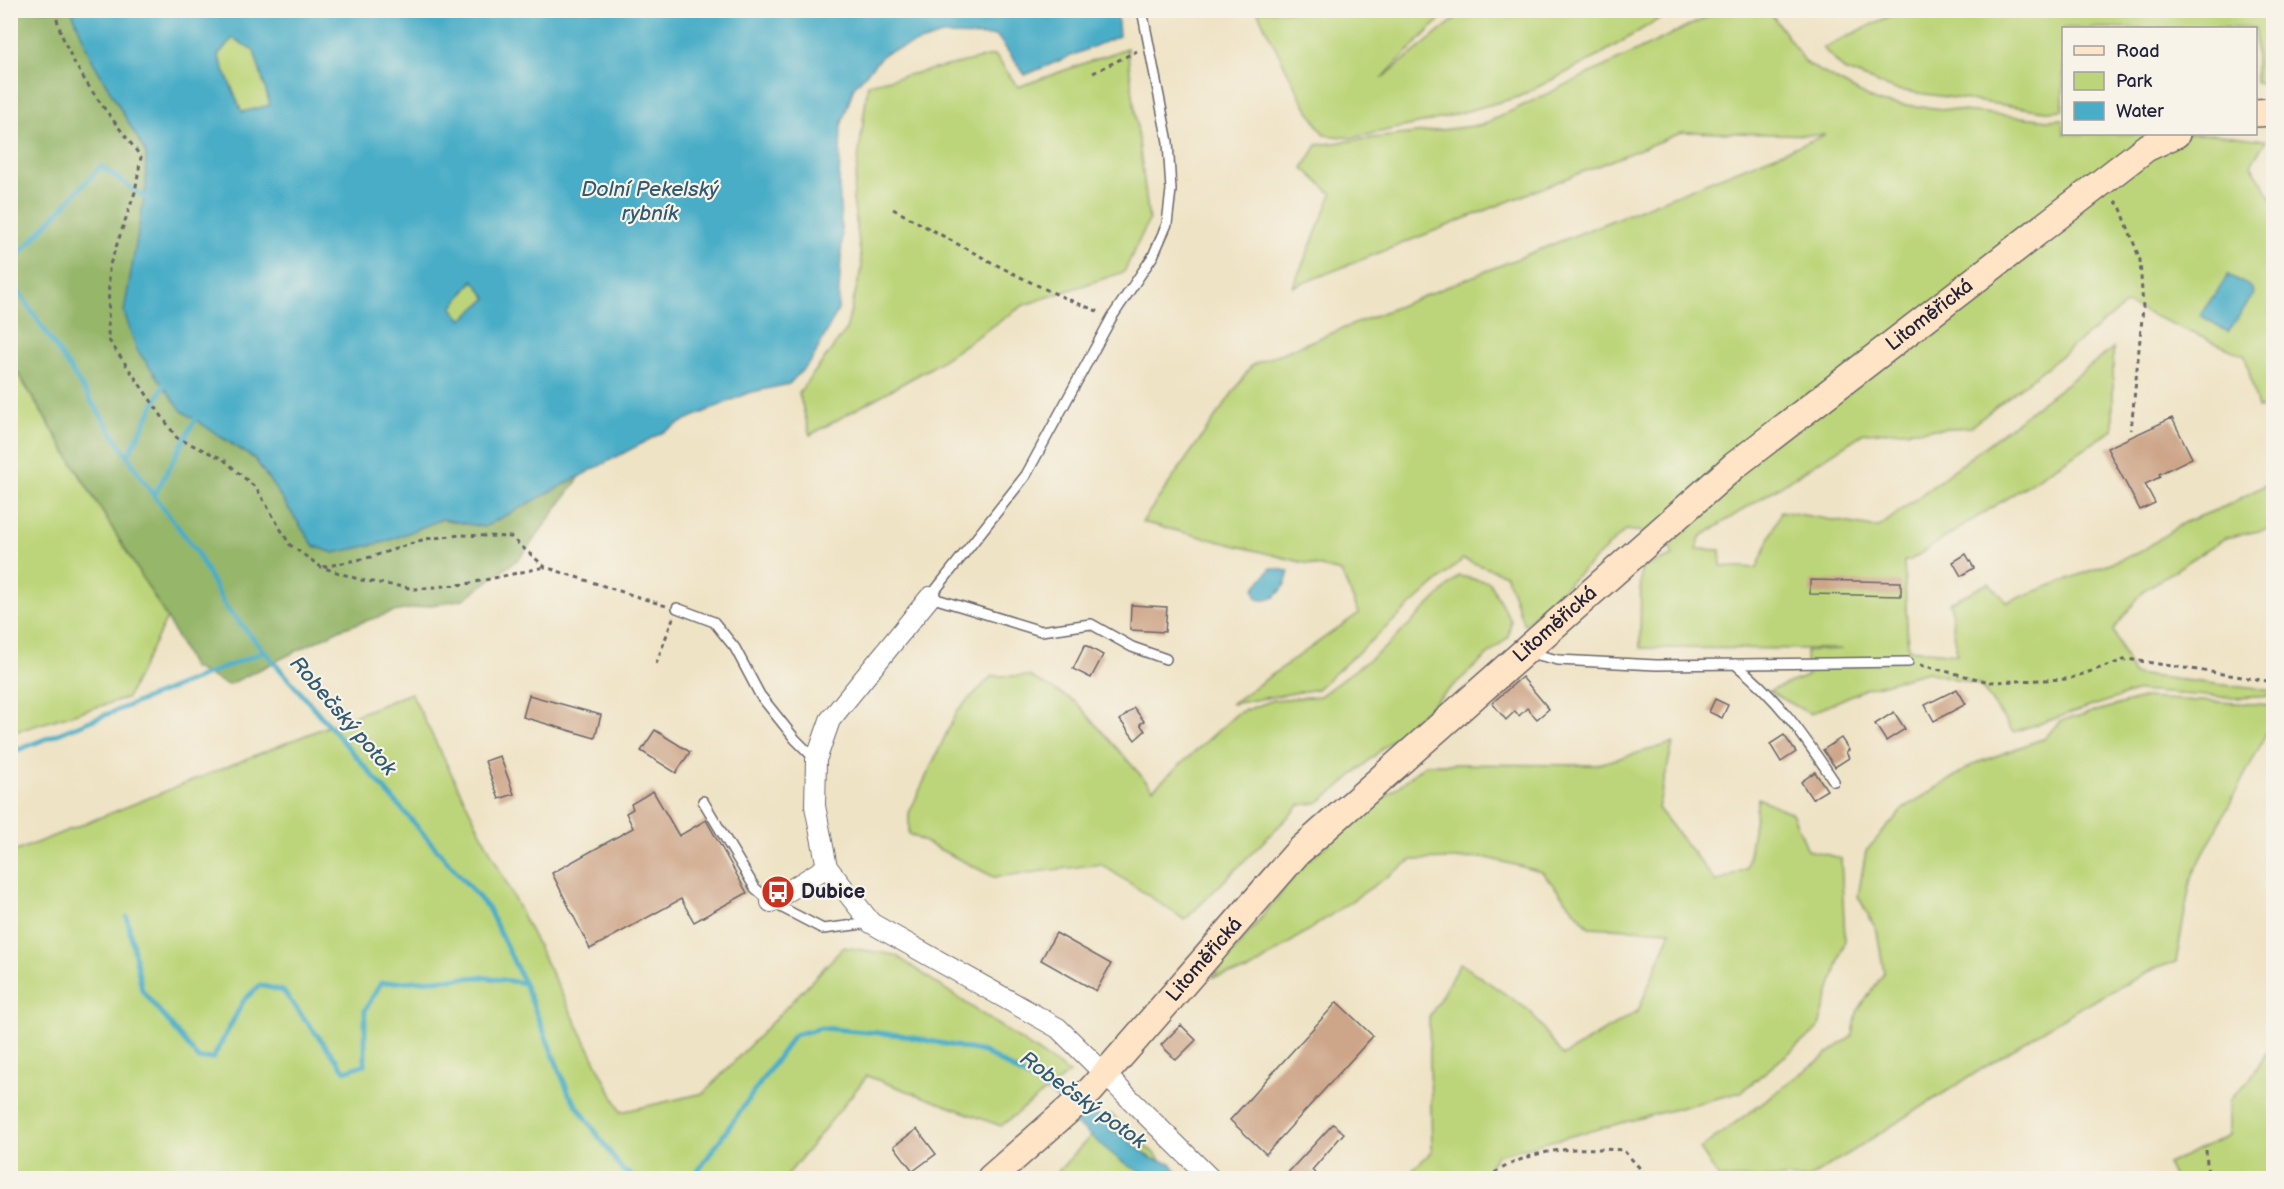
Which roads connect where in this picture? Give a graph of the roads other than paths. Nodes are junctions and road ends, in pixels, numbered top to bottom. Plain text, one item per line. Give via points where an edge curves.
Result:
1 (1142, 10) edge
2 (2274, 112) edge
3 (2257, 113) edge
4 (2174, 135) edge
5 (930, 597) junction
6 (677, 608) road end
7 (1524, 652) junction
8 (1167, 659) dead end
9 (1908, 662) road end
10 (1735, 664) junction
11 (816, 760) junction
12 (1834, 781) dead end
13 (703, 801) dead end
14 (827, 867) junction
15 (771, 902) junction
16 (871, 923) junction
17 (1098, 1083) junction
18 (991, 1179) edge
19 (1210, 1179) edge

1 - 5 lane via 1168,142 1171,190 1167,224 1153,256 1113,317 1026,475
2 - 3 street
4 - 7 street, Litoměřická via 2146,148 1734,466
5 - 8 lane via 1041,631 1091,624 1132,647
5 - 11 street via 830,720
6 - 11 lane via 714,622 735,648 760,695
7 - 10 lane via 1558,660
7 - 17 street, Litoměřická via 1297,853
9 - 10 lane
10 - 12 lane via 1787,712
11 - 14 street via 815,806
13 - 15 lane via 755,888
14 - 15 street
14 - 16 street
15 - 16 lane via 823,929
16 - 17 street via 1058,1028
17 - 18 street, Litoměřická
17 - 19 street

